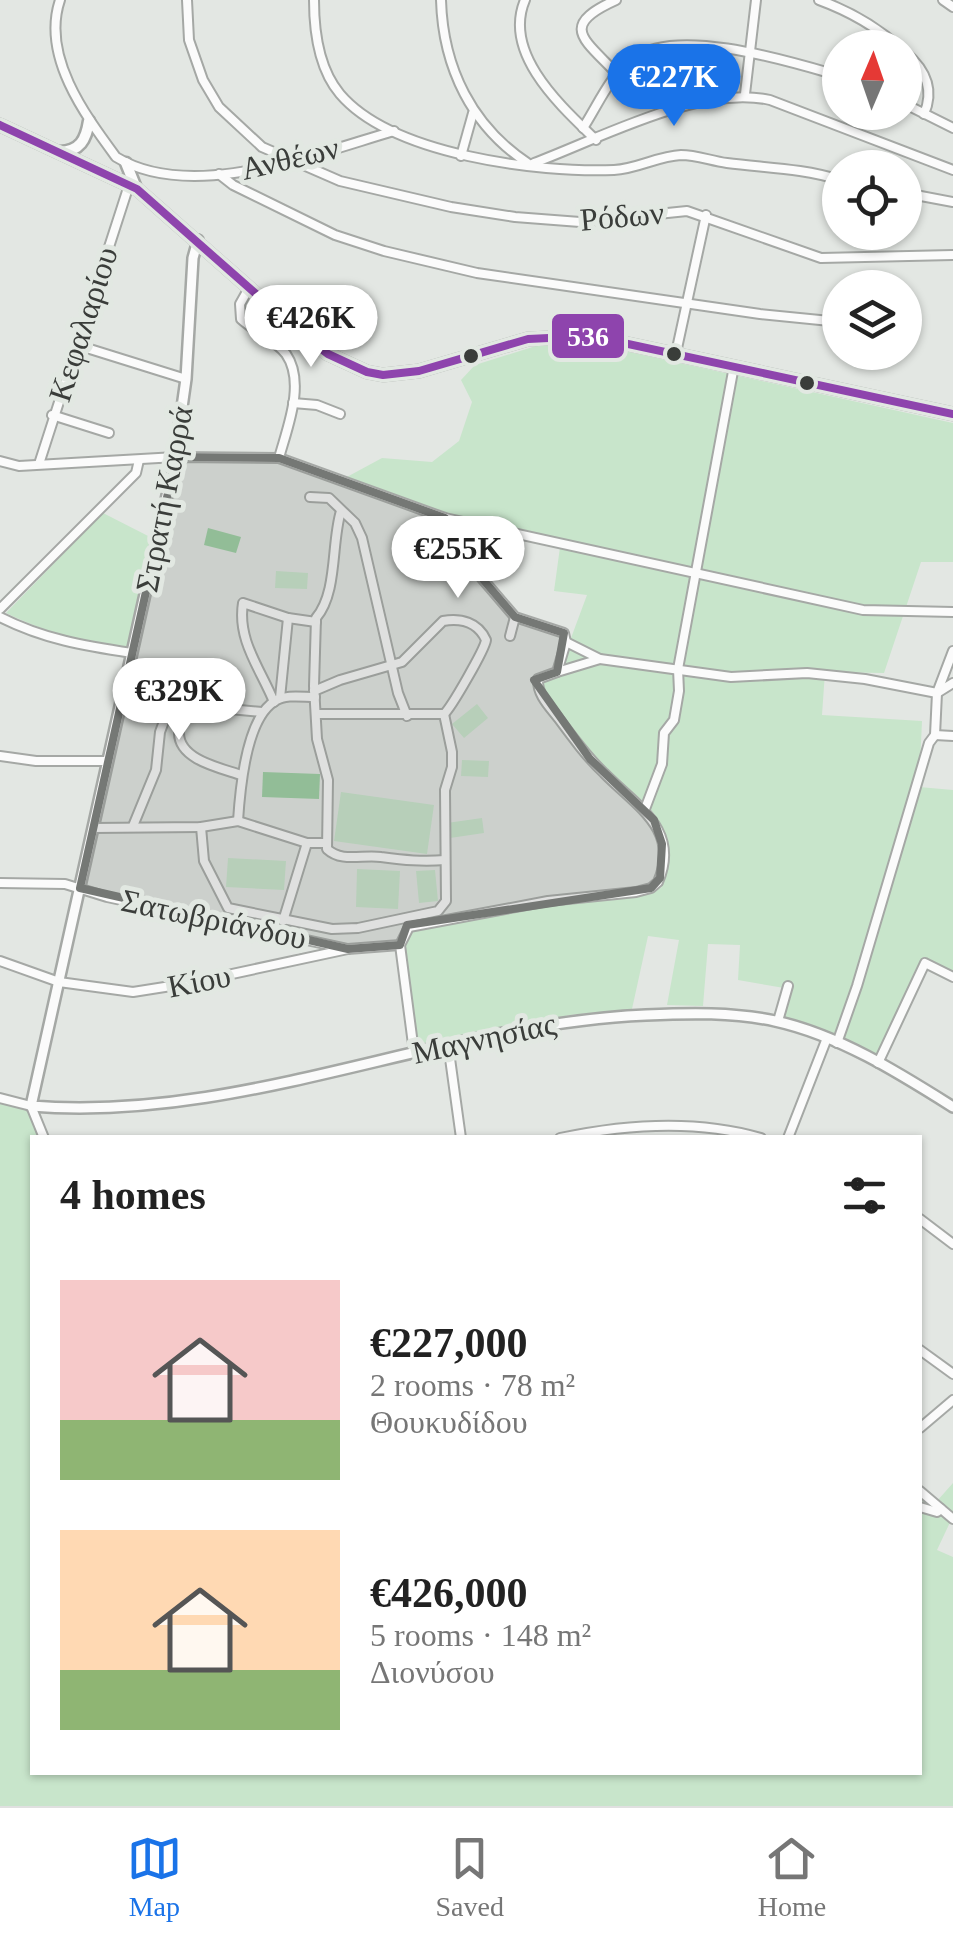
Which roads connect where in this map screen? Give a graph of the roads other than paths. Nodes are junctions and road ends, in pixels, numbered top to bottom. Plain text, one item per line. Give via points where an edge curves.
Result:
1 (60, 0) edge
2 (188, 0) edge
3 (314, 0) edge
4 (441, 0) edge
5 (525, 0) edge
6 (616, 0) edge
7 (756, 0) edge
8 (819, 0) edge
9 (943, 0) edge
10 (953, 7) edge
11 (875, 30) edge
12 (749, 54) junction
13 (922, 71) edge
14 (822, 72) edge
15 (617, 74) junction
16 (745, 94) junction
17 (473, 113) junction
18 (924, 114) joint
19 (89, 120) junction
20 (0, 125) edge
21 (583, 128) junction
22 (953, 128) edge
23 (395, 131) junction
24 (596, 140) junction
25 (58, 152) junction
26 (461, 156) junction
27 (121, 160) junction
28 (290, 161) junction
29 (530, 164) junction
30 (953, 170) edge
31 (105, 174) junction
32 (219, 174) junction
33 (822, 174) edge
34 (133, 187) junction
35 (922, 196) edge
36 (953, 202) edge
37 (706, 215) junction
38 (198, 240) junction
39 (953, 255) edge
40 (249, 288) junction
41 (686, 303) junction
42 (822, 320) edge
43 (77, 345) junction
44 (676, 353) junction
45 (734, 366) junction
46 (186, 379) junction
47 (293, 403) junction
48 (340, 414) dead end
49 (953, 414) edge
50 (52, 416) junction
51 (110, 433) dead end
52 (176, 457) junction
53 (279, 458) junction
54 (140, 460) junction
55 (0, 461) edge
56 (39, 464) junction
57 (310, 498) dead end
58 (342, 511) junction
59 (445, 518) junction
60 (696, 573) junction
61 (953, 612) edge
62 (0, 613) edge
63 (515, 617) junction
64 (288, 618) junction
65 (316, 622) junction
66 (510, 636) dead end
67 (566, 642) junction
68 (953, 652) edge
69 (132, 653) junction
70 (600, 659) junction
71 (392, 666) junction
72 (678, 669) junction
73 (557, 672) junction
74 (953, 683) edge
75 (938, 693) junction
76 (314, 694) junction
77 (277, 700) junction
78 (262, 712) junction
79 (317, 714) junction
80 (444, 714) junction
81 (406, 716) junction
82 (179, 734) dead end
83 (934, 735) junction
84 (953, 736) edge
85 (0, 756) edge
86 (108, 761) junction
87 (242, 775) junction
88 (645, 809) junction
89 (238, 821) junction
90 (133, 826) junction
91 (201, 827) junction
92 (93, 828) junction
93 (307, 843) junction
94 (326, 843) junction
95 (445, 860) junction
96 (0, 883) edge
97 (80, 888) junction
98 (282, 921) junction
99 (400, 944) junction
100 (348, 949) junction
101 (0, 962) edge
102 (953, 977) edge
103 (59, 982) junction
104 (788, 986) dead end
105 (778, 1021) junction
106 (832, 1040) junction
107 (448, 1044) junction
108 (414, 1052) junction
109 (878, 1063) junction
110 (0, 1098) edge
111 (31, 1106) junction
112 (953, 1107) edge
113 (43, 1135) edge
114 (462, 1135) edge
115 (574, 1135) edge
116 (752, 1135) edge
117 (789, 1135) edge
118 (922, 1221) edge
119 (953, 1244) edge
120 (922, 1351) edge
121 (953, 1374) edge
122 (953, 1400) edge
123 (922, 1426) edge
124 (922, 1494) edge
125 (922, 1508) edge
126 (941, 1509) junction
127 (953, 1518) edge

1 - 19 street via 60,55
2 - 28 street, Ρόδων via 189,40 220,107 246,134
3 - 23 street via 316,41 338,92
4 - 17 street via 448,55
5 - 21 street via 520,25 533,69
6 - 15 street via 588,12 581,32
7 - 12 street
8 - 11 street
9 - 10 street
12 - 14 street
12 - 15 street via 663,46 632,59
12 - 16 street
13 - 18 street via 930,101
15 - 21 street
16 - 24 street via 678,107
16 - 30 street
17 - 26 street
17 - 29 street
18 - 22 street
19 - 25 main road via 81,144
19 - 27 street
20 - 25 main road
21 - 24 street
23 - 26 street
23 - 28 street, Ανθέων
24 - 29 street
25 - 31 main road
26 - 29 street
27 - 31 street
27 - 32 street, Ανθέων via 182,177
27 - 34 main road
28 - 32 street, Ανθέων
28 - 37 street, Ρόδων via 340,180 515,217 580,222 687,211
29 - 33 street via 617,170 680,155
31 - 34 main road
32 - 41 street via 335,235 384,251
34 - 38 main road
34 - 43 street, Κεφαλαρίου
35 - 36 street
37 - 39 street, Ρόδων via 821,258
37 - 41 street
38 - 40 main road
38 - 46 street, Στρατή Καρρά
40 - 44 main road via 328,354 383,374 420,371 549,336 598,336
40 - 47 street via 241,318 285,353
41 - 42 street
41 - 44 street
43 - 46 street
43 - 50 street, Κεφαλαρίου
44 - 45 main road
45 - 49 main road
45 - 60 street
46 - 52 street, Στρατή Καρρά
47 - 48 street
47 - 53 street
50 - 51 street
50 - 56 street, Κεφαλαρίου
52 - 53 street
52 - 54 street
52 - 69 street, Στρατή Καρρά
53 - 59 street
54 - 56 street
54 - 62 street via 136,473
55 - 56 street
57 - 58 street via 329,498
58 - 65 street via 333,572
58 - 71 street via 362,538
59 - 60 street
59 - 63 street via 474,570
60 - 61 street via 863,610
60 - 72 street
62 - 69 street via 36,635
63 - 66 street
63 - 67 street via 562,630
64 - 65 street
64 - 77 street
64 - 77 street via 243,603 245,644
65 - 76 street
67 - 70 street
67 - 73 street
68 - 75 street
69 - 86 street, Στρατή Καρρά
70 - 72 street
70 - 73 street
71 - 76 street
71 - 80 street via 443,621 481,630 485,650
71 - 81 street
72 - 75 street via 731,677 818,674
72 - 88 street via 674,720 664,733 662,764
73 - 88 street via 537,682 545,702 590,760
74 - 75 street
75 - 83 street
76 - 77 street
76 - 79 street
77 - 78 street
78 - 87 street
78 - 90 street via 208,707 166,716 156,770
79 - 81 street
79 - 94 street via 328,780
80 - 81 street
80 - 95 street via 452,752
82 - 87 street via 186,752
83 - 84 street
83 - 106 street
85 - 86 street
86 - 92 street, Στρατή Καρρά
87 - 89 street
88 - 99 street via 662,844 660,878 650,888 414,924
89 - 91 street
89 - 93 street
90 - 91 street
90 - 92 street
91 - 98 street via 204,862 226,906
92 - 97 street, Στρατή Καρρά
93 - 94 street
93 - 98 street
94 - 95 street via 342,857
95 - 98 street via 446,902 438,912 358,928
96 - 97 street, Σατωβριάνδου
97 - 100 street, Σατωβριάνδου
97 - 103 street, Στρατή Καρρά
99 - 100 street, Κίου
99 - 108 street
100 - 103 street, Κίου via 152,990
101 - 103 street, Κίου
102 - 109 street via 926,963
103 - 111 street, Στρατή Καρρά
104 - 105 street
105 - 106 street, Μαγνησίας
105 - 107 street, Μαγνησίας via 722,1014 606,1016
106 - 109 street, Μαγνησίας
106 - 117 street
107 - 108 street, Μαγνησίας
107 - 114 street
108 - 111 street, Μαγνησίας via 176,1104
109 - 112 street, Μαγνησίας
110 - 111 street, Μαγνησίας
111 - 113 street
115 - 116 street via 689,1126
118 - 119 street
120 - 121 street
122 - 123 street
124 - 126 street
125 - 126 street
126 - 127 street

